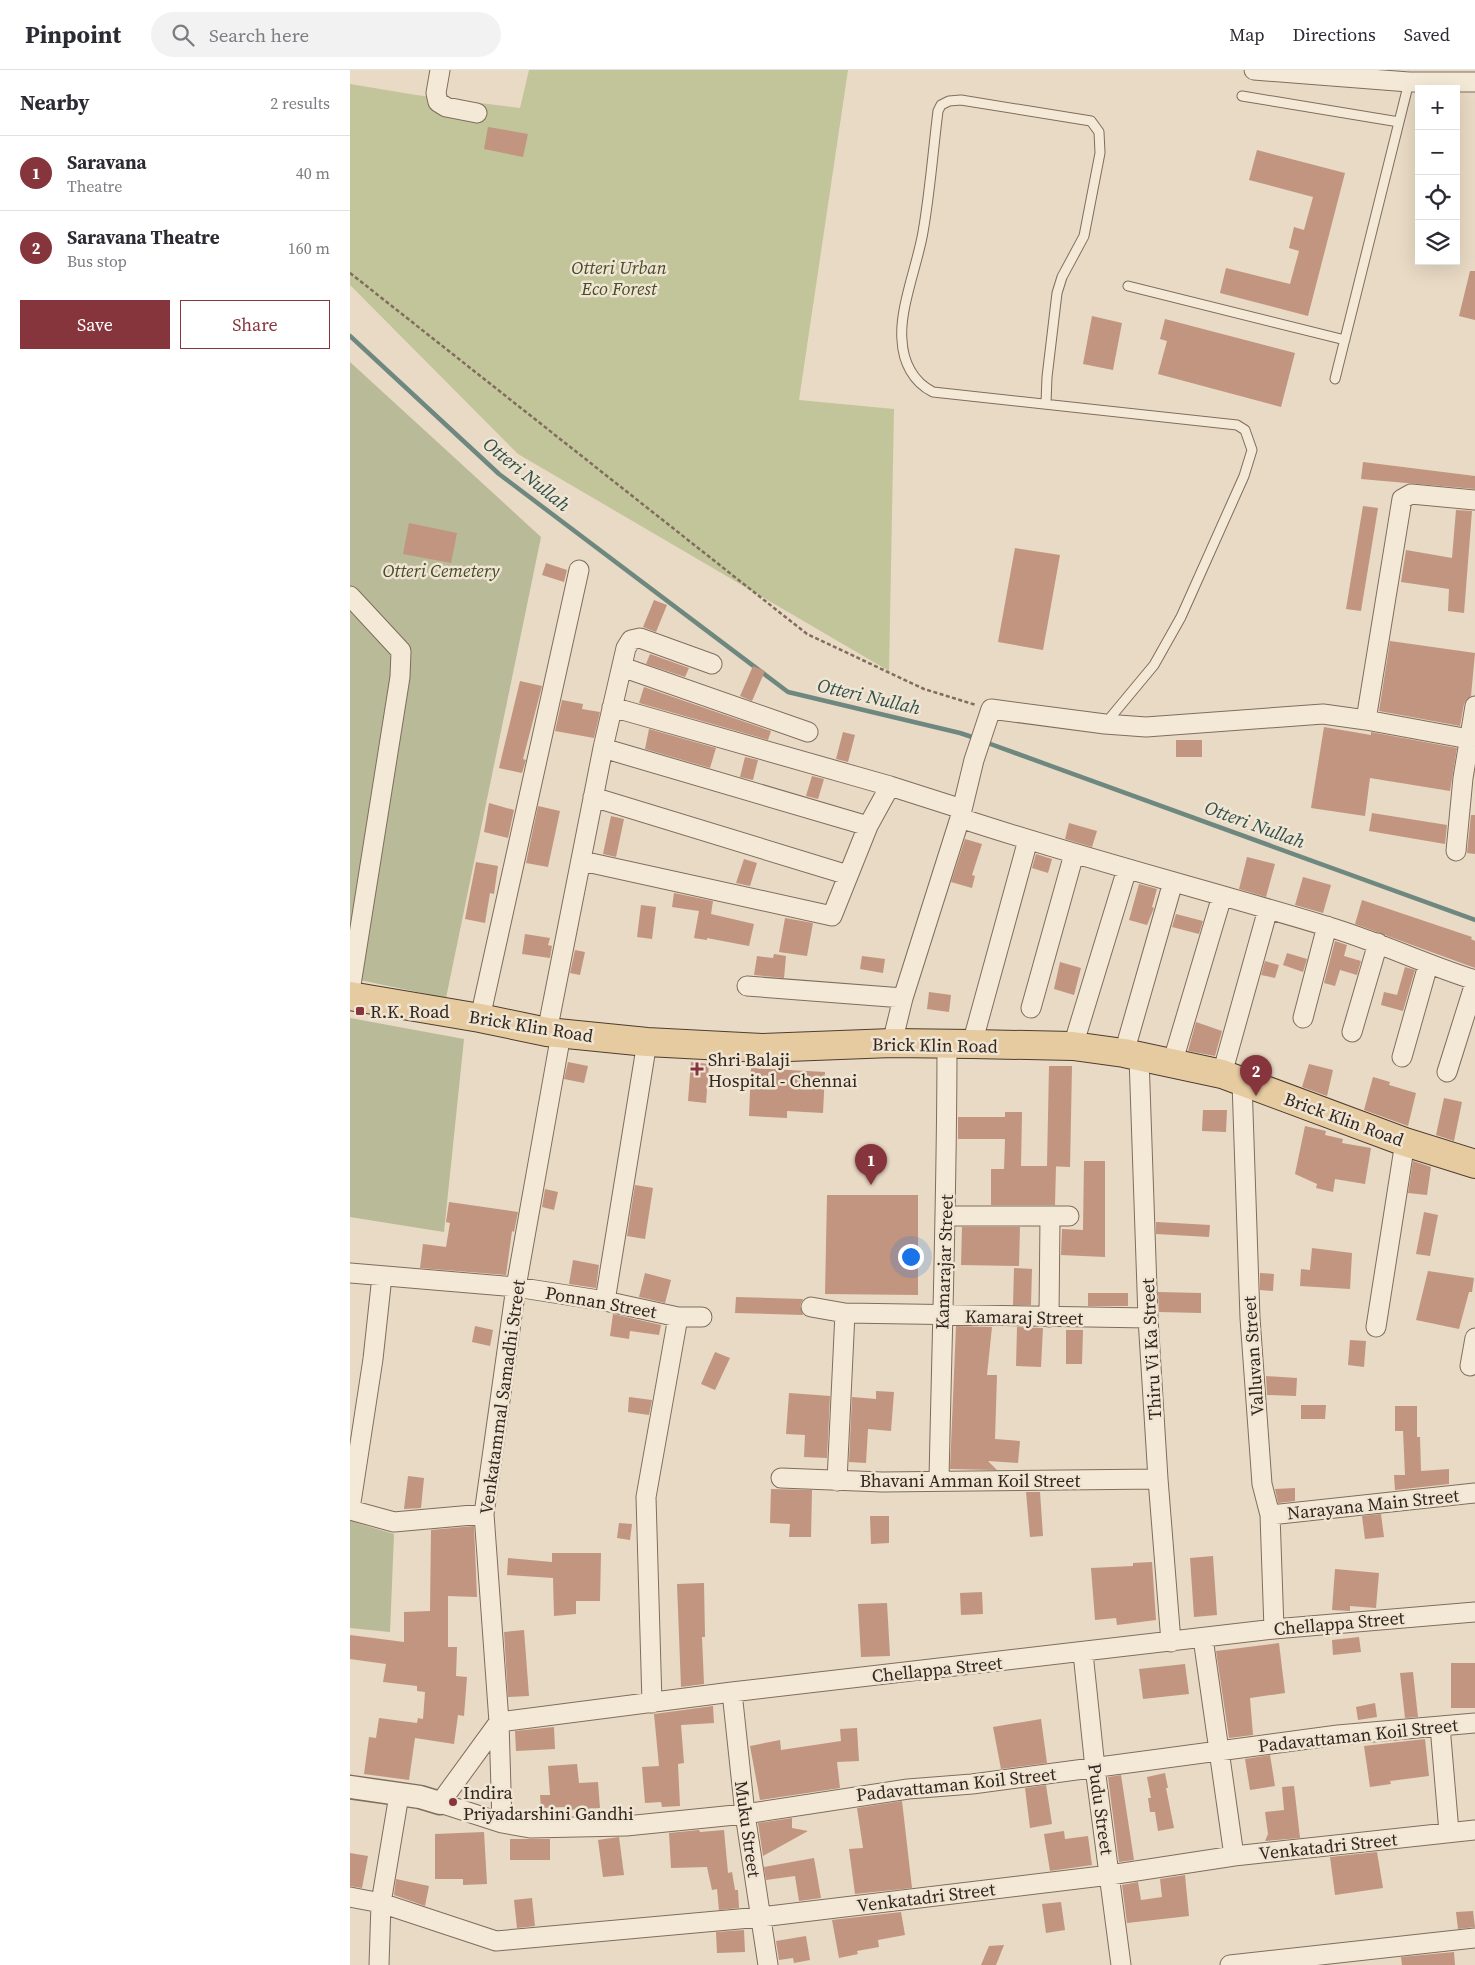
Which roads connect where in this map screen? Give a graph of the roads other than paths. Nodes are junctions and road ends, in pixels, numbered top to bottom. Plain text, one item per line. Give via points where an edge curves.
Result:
1 (440, 70) edge
2 (1254, 70) edge
3 (1409, 82) junction
4 (1475, 82) edge
5 (1242, 96) dead end
6 (477, 113) dead end
7 (1399, 122) junction
8 (1128, 286) dead end
9 (1345, 340) junction
10 (1335, 379) dead end
11 (1046, 403) junction
12 (1475, 500) edge
13 (579, 570) dead end
14 (350, 596) edge
15 (712, 664) dead end
16 (622, 666) junction
17 (1475, 706) edge
18 (612, 708) junction
19 (1366, 720) junction
20 (1105, 724) junction
21 (808, 732) dead end
22 (1469, 739) junction
23 (603, 748) junction
24 (890, 786) junction
25 (1469, 794) edge
26 (593, 797) junction
27 (961, 813) junction
28 (868, 826) junction
29 (1028, 840) junction
30 (1456, 851) dead end
31 (1074, 854) junction
32 (582, 861) junction
33 (1127, 870) junction
34 (848, 875) junction
35 (1173, 882) junction
36 (1222, 896) junction
37 (1268, 909) junction
38 (1328, 926) junction
39 (1378, 943) junction
40 (1428, 965) junction
41 (1475, 982) edge
42 (747, 986) dead end
43 (350, 991) edge
44 (350, 996) edge
45 (903, 998) junction
46 (1031, 1008) dead end
47 (480, 1018) junction
48 (1303, 1018) dead end
49 (1352, 1032) dead end
50 (554, 1033) junction
51 (647, 1042) junction
52 (892, 1043) junction
53 (960, 1044) junction
54 (1073, 1046) junction
55 (1132, 1055) junction
56 (1402, 1057) dead end
57 (1172, 1064) junction
58 (1448, 1072) dead end
59 (1232, 1078) junction
60 (1405, 1142) junction
61 (1475, 1164) edge
62 (947, 1216) junction
63 (1050, 1216) junction
64 (1070, 1216) dead end
65 (350, 1273) edge
66 (382, 1276) junction
67 (516, 1287) junction
68 (605, 1301) junction
69 (811, 1307) dead end
70 (845, 1314) junction
71 (678, 1316) junction
72 (942, 1316) junction
73 (702, 1317) dead end
74 (1049, 1317) junction
75 (1148, 1318) junction
76 (1376, 1327) dead end
77 (1475, 1338) edge
78 (1470, 1366) dead end
79 (781, 1478) dead end
80 (1158, 1479) junction
81 (939, 1480) junction
82 (837, 1481) junction
83 (1475, 1493) edge
84 (350, 1509) edge
85 (484, 1514) junction
86 (1270, 1514) junction
87 (1475, 1612) edge
88 (1274, 1629) junction
89 (1203, 1638) junction
90 (1171, 1642) junction
91 (1083, 1653) junction
92 (732, 1692) junction
93 (652, 1702) junction
94 (499, 1722) junction
95 (1475, 1723) edge
96 (1440, 1726) junction
97 (1219, 1751) junction
98 (1095, 1768) junction
99 (350, 1787) edge
100 (399, 1795) junction
101 (440, 1803) junction
102 (745, 1814) junction
103 (502, 1823) junction
104 (1475, 1830) edge
105 (1449, 1832) junction
106 (1234, 1856) junction
107 (1110, 1875) junction
108 (350, 1897) edge
109 (381, 1903) junction
110 (761, 1917) junction
111 (1475, 1938) edge
112 (379, 1965) edge
113 (768, 1965) edge
114 (1121, 1965) edge
115 (1230, 1965) edge

1 - 6 street via 436,93 438,102 446,107
2 - 3 street
3 - 4 street
3 - 7 lane
5 - 7 lane
7 - 9 lane
8 - 9 lane
9 - 10 lane
11 - 11 lane via 933,392 921,386 903,352 903,319 923,231 938,111 949,101 1022,108 1091,121 1099,132 1100,154 1084,236 1057,293
11 - 20 lane via 1237,425 1244,430 1252,450 1244,476 1181,617 1154,665
12 - 19 street via 1411,494 1402,499
13 - 47 street
14 - 43 street via 401,651 400,677
15 - 16 street, Venkatammal Samadhi Street via 640,638 631,640
16 - 18 street, Venkatammal Samadhi Street
16 - 21 street
17 - 22 street
18 - 23 street, Venkatammal Samadhi Street
18 - 24 street
19 - 20 street via 1323,714 1171,726
19 - 22 street
20 - 27 street via 990,714
22 - 25 street
23 - 26 street, Venkatammal Samadhi Street
23 - 28 street
24 - 27 street
24 - 28 street
25 - 30 street
26 - 32 street, Venkatammal Samadhi Street
26 - 34 street
27 - 29 street
27 - 45 street
28 - 34 street
29 - 31 street
29 - 53 street, Kamarajar Street
31 - 33 street
31 - 46 street
32 - 34 street via 832,916
32 - 50 street, Venkatammal Samadhi Street
33 - 35 street
33 - 54 street
35 - 36 street
35 - 55 street, Thiru Vi Ka Street
36 - 37 street
36 - 57 street
37 - 38 street
37 - 59 street, Valluvan Street
38 - 39 street
38 - 48 street
39 - 40 street
39 - 49 street
40 - 41 street
40 - 56 street
41 - 58 street
42 - 45 street
44 - 47 main road, Brick Klin Road
45 - 52 street
47 - 50 main road, Brick Klin Road
50 - 51 main road, Brick Klin Road
50 - 67 street, Venkatammal Samadhi Street
51 - 52 main road, Brick Klin Road via 762,1048
51 - 68 street
52 - 53 main road, Brick Klin Road
53 - 54 main road, Brick Klin Road
53 - 62 street, Kamarajar Street
54 - 55 main road, Brick Klin Road
55 - 57 main road, Brick Klin Road
55 - 75 street, Thiru Vi Ka Street
57 - 59 main road, Brick Klin Road
59 - 60 main road, Brick Klin Road
59 - 86 street, Valluvan Street via 1262,1484
60 - 61 main road, Brick Klin Road
60 - 76 street
62 - 63 street
62 - 72 street, Kamarajar Street
63 - 64 street
63 - 74 street
65 - 66 street, Ponnan Street
66 - 67 street, Ponnan Street
66 - 84 street
67 - 68 street, Ponnan Street
67 - 85 street, Venkatammal Samadhi Street
68 - 71 street, Ponnan Street
69 - 70 street, Kamaraj Street
70 - 72 street, Kamaraj Street
70 - 82 street
71 - 73 street, Ponnan Street
71 - 93 street via 646,1497
72 - 74 street, Kamaraj Street
72 - 81 street, Kamarajar Street
74 - 75 street, Kamaraj Street
75 - 80 street, Thiru Vi Ka Street
77 - 78 street
79 - 82 street, Bhavani Amman Koil Street
80 - 81 street, Bhavani Amman Koil Street
80 - 90 street, Thiru Vi Ka Street
81 - 82 street, Bhavani Amman Koil Street
83 - 86 street, Narayana Main Street
84 - 85 street via 394,1522
85 - 94 street, Venkatammal Samadhi Street
86 - 88 street, Valluvan Street
87 - 88 street, Chellappa Street
88 - 89 street, Chellappa Street
89 - 90 street, Chellappa Street
89 - 97 street
90 - 91 street, Chellappa Street
91 - 92 street, Chellappa Street
91 - 98 street, Pudu Street
92 - 93 street, Chellappa Street
92 - 102 street, Muku Street
93 - 94 street, Chellappa Street
94 - 101 street
94 - 103 street, Venkatammal Samadhi Street
95 - 96 street, Padavattaman Koil Street
96 - 97 street, Padavattaman Koil Street via 1338,1735
96 - 105 street
97 - 98 street, Padavattaman Koil Street
97 - 106 street
98 - 102 street, Padavattaman Koil Street via 898,1790
98 - 107 street, Pudu Street
99 - 100 street
100 - 101 street via 420,1796
100 - 109 street
101 - 103 street, Padavattaman Koil Street
102 - 103 street, Padavattaman Koil Street via 626,1826 530,1828
102 - 110 street, Muku Street
104 - 105 street, Venkatadri Street
105 - 106 street, Venkatadri Street
106 - 107 street, Venkatadri Street
107 - 110 street, Venkatadri Street
107 - 114 street, Pudu Street
108 - 109 street, Venkatadri Street
109 - 110 street, Venkatadri Street via 496,1941
109 - 112 street
110 - 113 street, Muku Street
111 - 115 street

